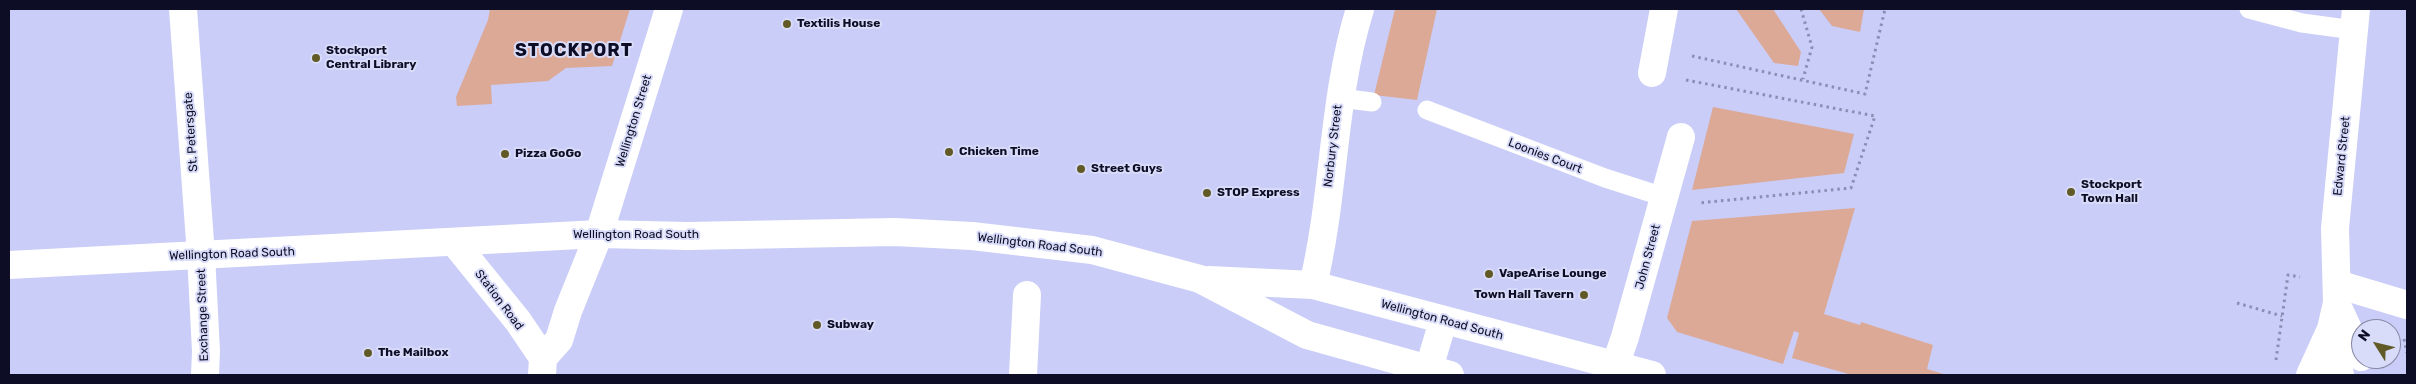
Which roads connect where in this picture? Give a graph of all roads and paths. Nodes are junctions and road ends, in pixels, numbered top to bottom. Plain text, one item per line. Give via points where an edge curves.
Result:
1 (183, 9) edge
2 (669, 9) edge
3 (1360, 9) edge
4 (1664, 9) edge
5 (1801, 9) edge
6 (1886, 9) edge
7 (2249, 9) edge
8 (2355, 19) edge
9 (1728, 64) dead end
10 (1652, 73) joint
11 (1803, 79) junction
12 (1340, 98) junction
13 (1372, 102) dead end
14 (1426, 110) dead end
15 (1681, 137) dead end
16 (1664, 197) junction
17 (599, 234) junction
18 (454, 242) junction
19 (201, 255) junction
20 (9, 265) edge
21 (1200, 279) junction
22 (1313, 285) junction
23 (1027, 295) dead end
24 (2237, 303) dead end
25 (2335, 305) junction
26 (2407, 305) edge
27 (2282, 316) junction
28 (1443, 320) junction
29 (2351, 338) edge
30 (542, 367) edge
31 (2275, 367) dead end
32 (1613, 370) edge
33 (1435, 373) edge
34 (205, 375) edge
35 (1023, 375) edge
36 (1652, 375) edge
37 (2310, 375) edge
38 (2340, 375) edge

1 - 19 main road, St. Petersgate
2 - 17 main road, Wellington Street
3 - 12 main road, Norbury Street via 1349,43
4 - 10 main road
5 - 11 path via 1812,47
6 - 11 path via 1865,94
7 - 8 lane via 2302,23
8 - 25 main road, Edward Street via 2335,228
9 - 11 path
10 - 16 path via 1875,116 1851,188 1689,204
12 - 13 lane
12 - 22 main road, Norbury Street via 1320,256
14 - 16 lane, Loonies Court
15 - 16 main road, John Street
16 - 32 main road, John Street
17 - 18 main road, Wellington Road South
17 - 21 main road, Wellington Road South via 688,236 895,232 972,236 1092,250
17 - 30 main road, Station Road via 559,340
18 - 19 main road, Wellington Road South
18 - 30 main road, Station Road via 518,321
19 - 20 main road, Wellington Road South
19 - 34 main road, Exchange Street
21 - 22 main road, Wellington Road South
21 - 33 main road, Wellington Road South via 1307,334
22 - 28 main road, Wellington Road South
23 - 35 main road
24 - 27 path
25 - 26 main road
25 - 27 path via 2288,275
25 - 29 main road, Edward Street
25 - 37 main road
25 - 38 main road, Edward Street
27 - 31 path
28 - 32 main road, Wellington Road South
28 - 33 main road
32 - 36 main road, Wellington Road South

